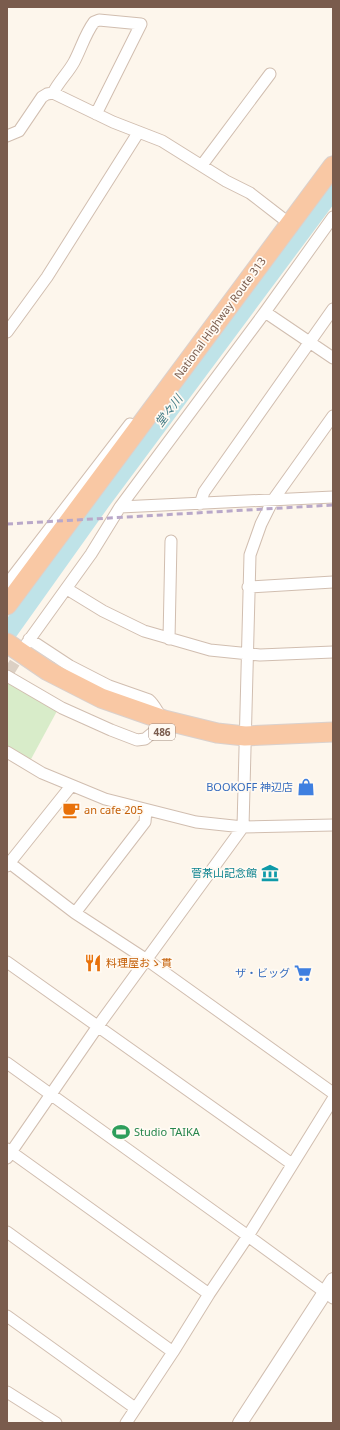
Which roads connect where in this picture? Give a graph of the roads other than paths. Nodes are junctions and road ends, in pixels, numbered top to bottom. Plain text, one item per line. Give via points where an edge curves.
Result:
1 (270, 74) dead end
2 (53, 93) junction
3 (96, 114) junction
4 (138, 133) junction
5 (7, 136) edge
6 (202, 165) junction
7 (333, 166) edge
8 (333, 217) edge
9 (290, 224) junction
10 (333, 309) edge
11 (266, 312) junction
12 (7, 332) edge
13 (310, 341) junction
14 (333, 358) edge
15 (160, 400) junction
16 (332, 419) edge
17 (333, 497) edge
18 (273, 500) junction
19 (200, 504) junction
20 (120, 507) junction
21 (172, 541) dead end
22 (333, 582) edge
23 (7, 584) edge
24 (248, 587) junction
25 (67, 589) junction
26 (7, 605) edge
27 (169, 638) junction
28 (333, 652) edge
29 (247, 654) junction
30 (13, 656) edge
31 (160, 725) junction
32 (333, 732) edge
33 (245, 742) junction
34 (333, 744) edge
35 (7, 752) edge
36 (71, 786) junction
37 (146, 810) junction
38 (333, 825) edge
39 (243, 827) junction
40 (8, 863) edge
41 (75, 913) junction
42 (147, 960) junction
43 (7, 962) edge
44 (98, 1026) junction
45 (7, 1063) edge
46 (333, 1093) edge
47 (51, 1095) junction
48 (333, 1099) edge
49 (8, 1153) edge
50 (292, 1164) junction
51 (7, 1232) edge
52 (248, 1236) junction
53 (333, 1280) edge
54 (208, 1294) junction
55 (329, 1296) edge
56 (8, 1319) edge
57 (173, 1352) junction
58 (7, 1392) edge
59 (136, 1408) junction
60 (56, 1423) edge
61 (126, 1423) edge
62 (240, 1423) edge

1 - 6 street
2 - 3 street
2 - 3 street via 70,70 94,22 99,20 141,24
2 - 5 street via 42,97 20,131
3 - 4 street
4 - 6 street via 162,141
4 - 12 street via 47,277
6 - 9 street via 226,181 250,192
7 - 9 highway, National Highway Route 313
8 - 11 street
9 - 15 highway, National Highway Route 313
10 - 13 street
11 - 13 street
11 - 20 street
13 - 14 street
13 - 19 street via 204,492
15 - 23 street via 137,415
15 - 26 highway, National Highway Route 313
16 - 18 street
17 - 18 street
18 - 19 street
18 - 24 street via 250,555
19 - 20 street
20 - 25 street
21 - 27 street
22 - 24 street
24 - 29 street
25 - 27 street via 103,611 144,630
25 - 30 street
27 - 29 street via 210,650
28 - 29 street
29 - 33 street
30 - 31 highway, 486 via 52,686 100,709
30 - 31 street via 70,666 110,686 149,700 154,704
31 - 33 highway, 486 via 216,744
32 - 33 highway, 486
33 - 34 highway, 486 via 273,748
33 - 39 street
35 - 36 street via 42,774
36 - 37 street via 105,799
36 - 40 street
37 - 39 street via 196,822
37 - 41 street via 145,822
38 - 39 street
39 - 42 street
40 - 41 street
41 - 42 street
42 - 44 street
42 - 46 street
43 - 44 street
44 - 47 street
44 - 50 street
45 - 47 street
47 - 49 street
47 - 52 street
48 - 50 street
49 - 54 street
50 - 52 street
51 - 57 street
52 - 54 street
52 - 55 street
53 - 55 street
54 - 57 street
55 - 62 street
56 - 59 street
57 - 59 street
58 - 60 street
59 - 61 street

